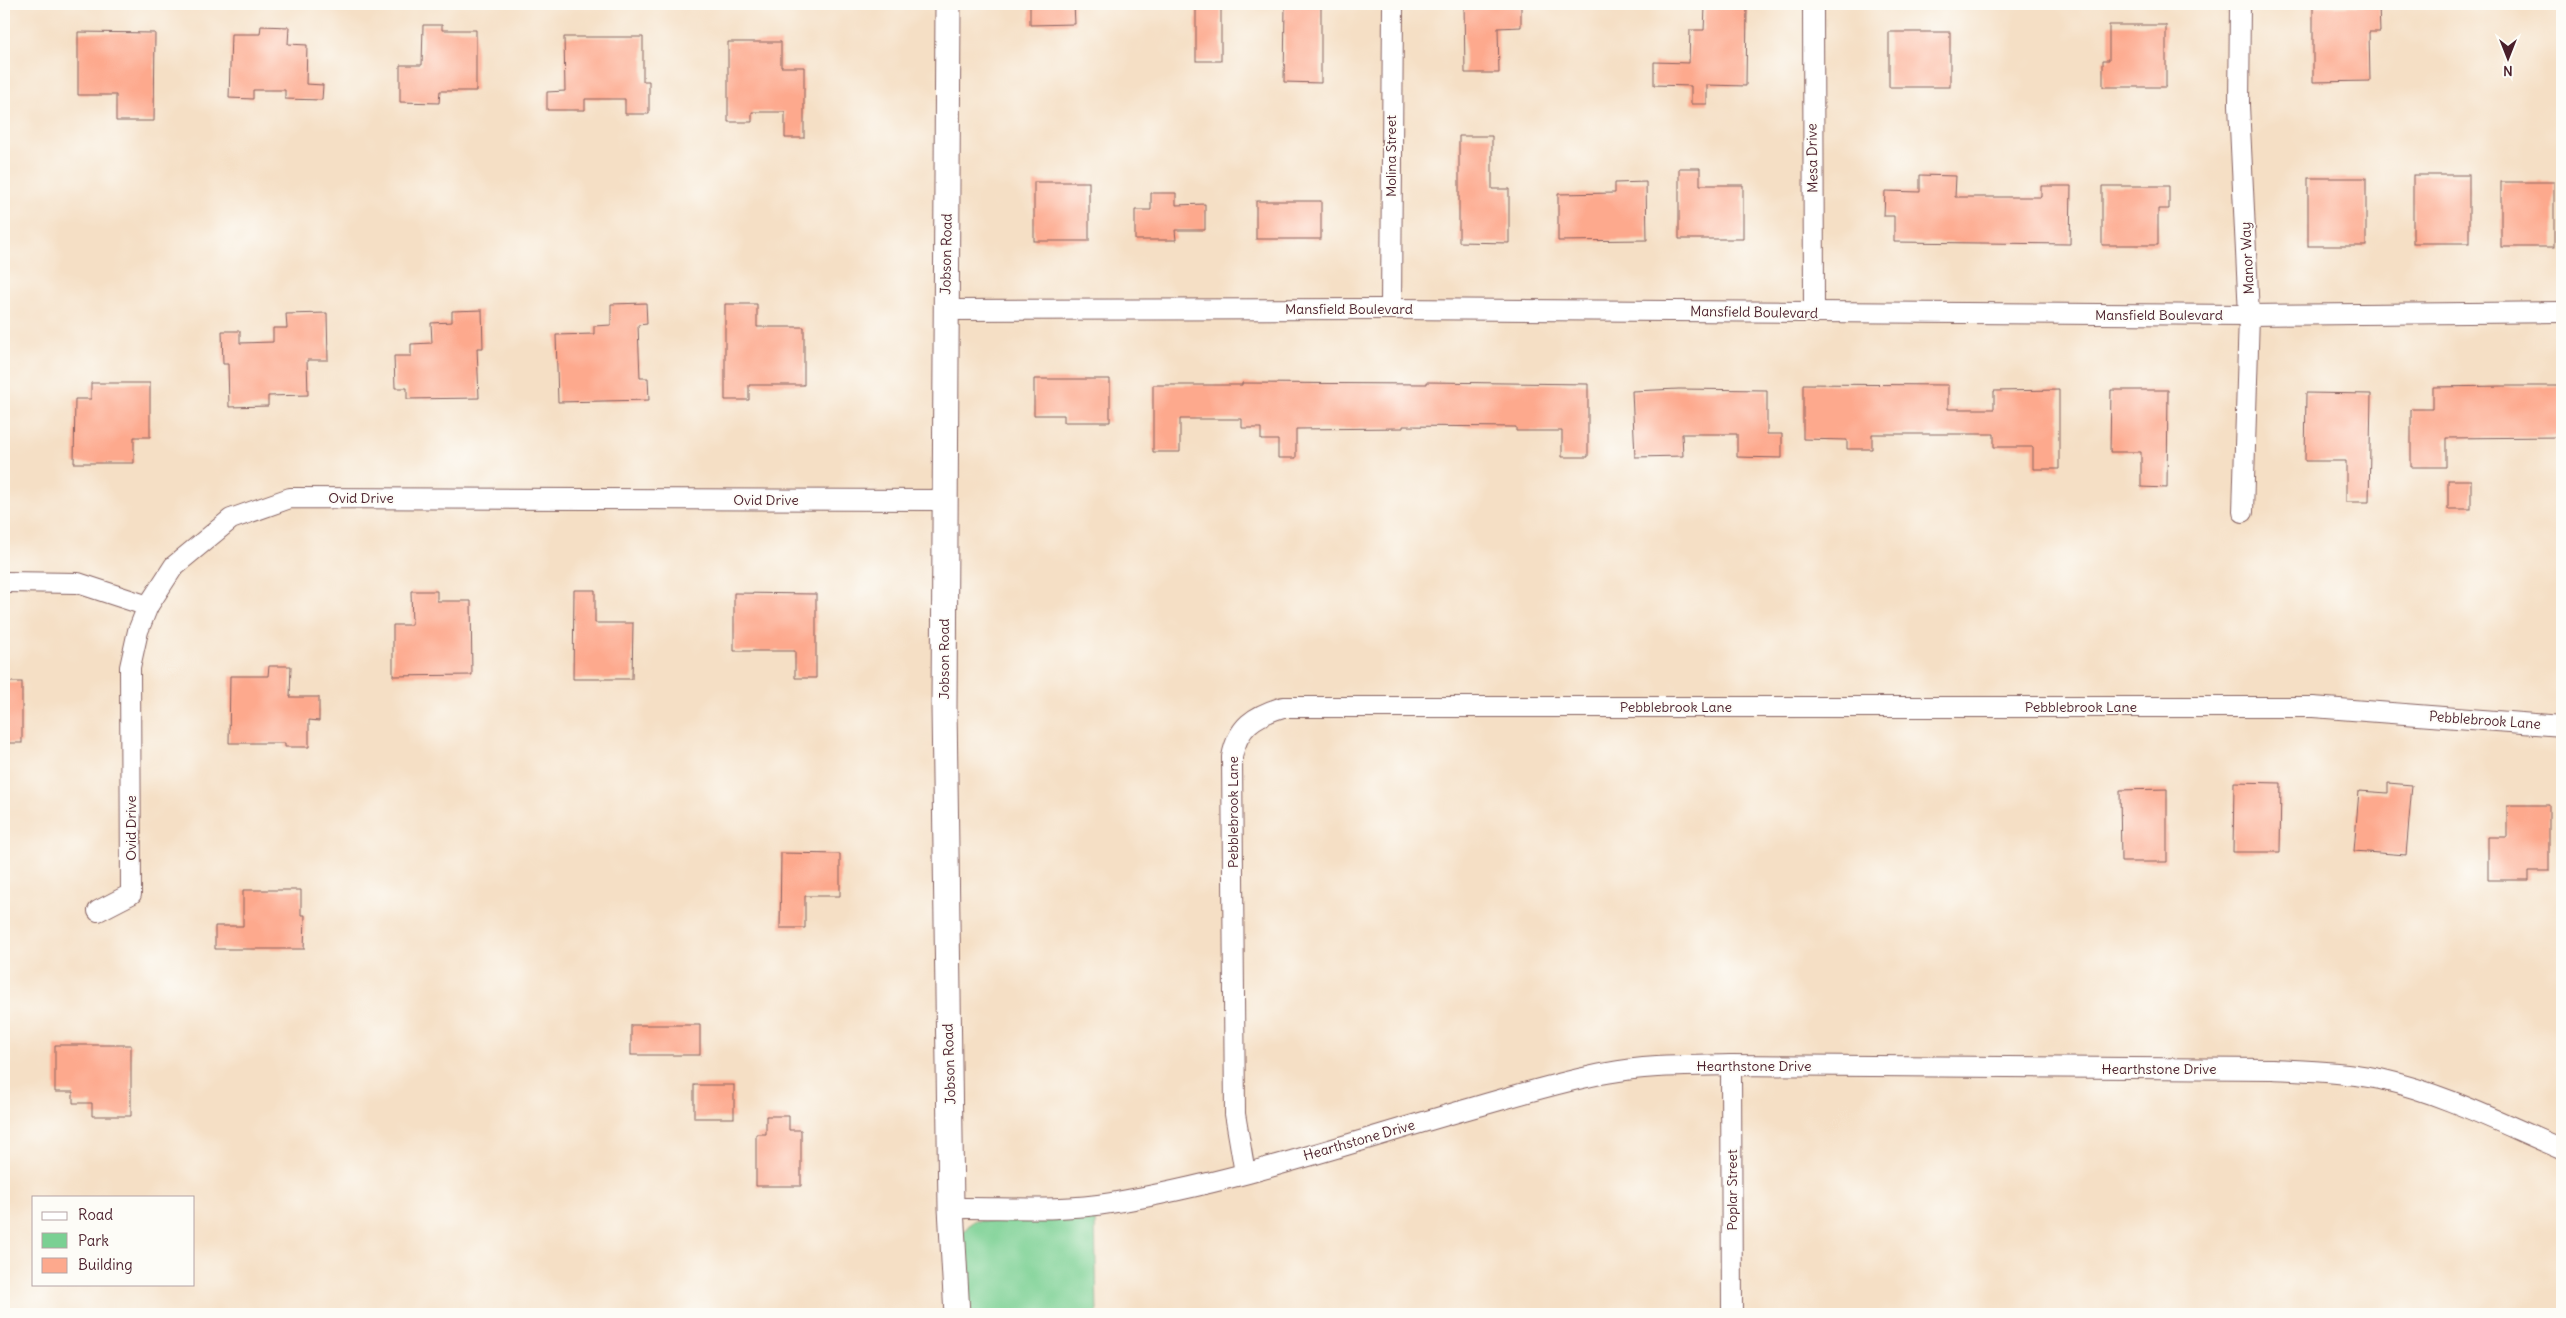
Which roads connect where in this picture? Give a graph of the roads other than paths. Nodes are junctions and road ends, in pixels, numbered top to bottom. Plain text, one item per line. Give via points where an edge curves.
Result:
1 (948, 4) edge
2 (1393, 4) edge
3 (1813, 4) edge
4 (2240, 4) edge
5 (1391, 309) junction
6 (945, 310) junction
7 (2562, 312) edge
8 (1814, 313) junction
9 (2250, 315) junction
10 (944, 500) junction
11 (2243, 512) dead end
12 (4, 582) edge
13 (148, 606) junction
14 (2562, 726) edge
15 (98, 911) dead end
16 (1730, 1065) junction
17 (2562, 1149) edge
18 (1245, 1173) junction
19 (951, 1208) junction
20 (957, 1314) edge
21 (1732, 1314) edge

1 - 6 street, Jobson Road
2 - 5 street, Molina Street
3 - 8 street, Mesa Drive
4 - 9 street, Manor Way via 2239,105
5 - 6 street, Mansfield Boulevard
5 - 8 street, Mansfield Boulevard
6 - 10 street, Jobson Road
7 - 9 street, Mansfield Boulevard
8 - 9 street, Mansfield Boulevard
9 - 11 street, Manor Way
10 - 13 street, Ovid Drive via 290,498 231,519 174,566
10 - 19 street, Jobson Road
12 - 13 street via 78,584
13 - 15 street, Ovid Drive via 138,631 130,667 131,894
14 - 18 street, Pebblebrook Lane via 2313,707 1282,707 1261,714 1236,738 1232,757 1235,1114
16 - 17 street, Hearthstone Drive via 2333,1072 2416,1089
16 - 18 street, Hearthstone Drive via 1608,1072
16 - 21 street, Poplar Street
18 - 19 street, Hearthstone Drive via 1108,1204
19 - 20 street, Jobson Road

